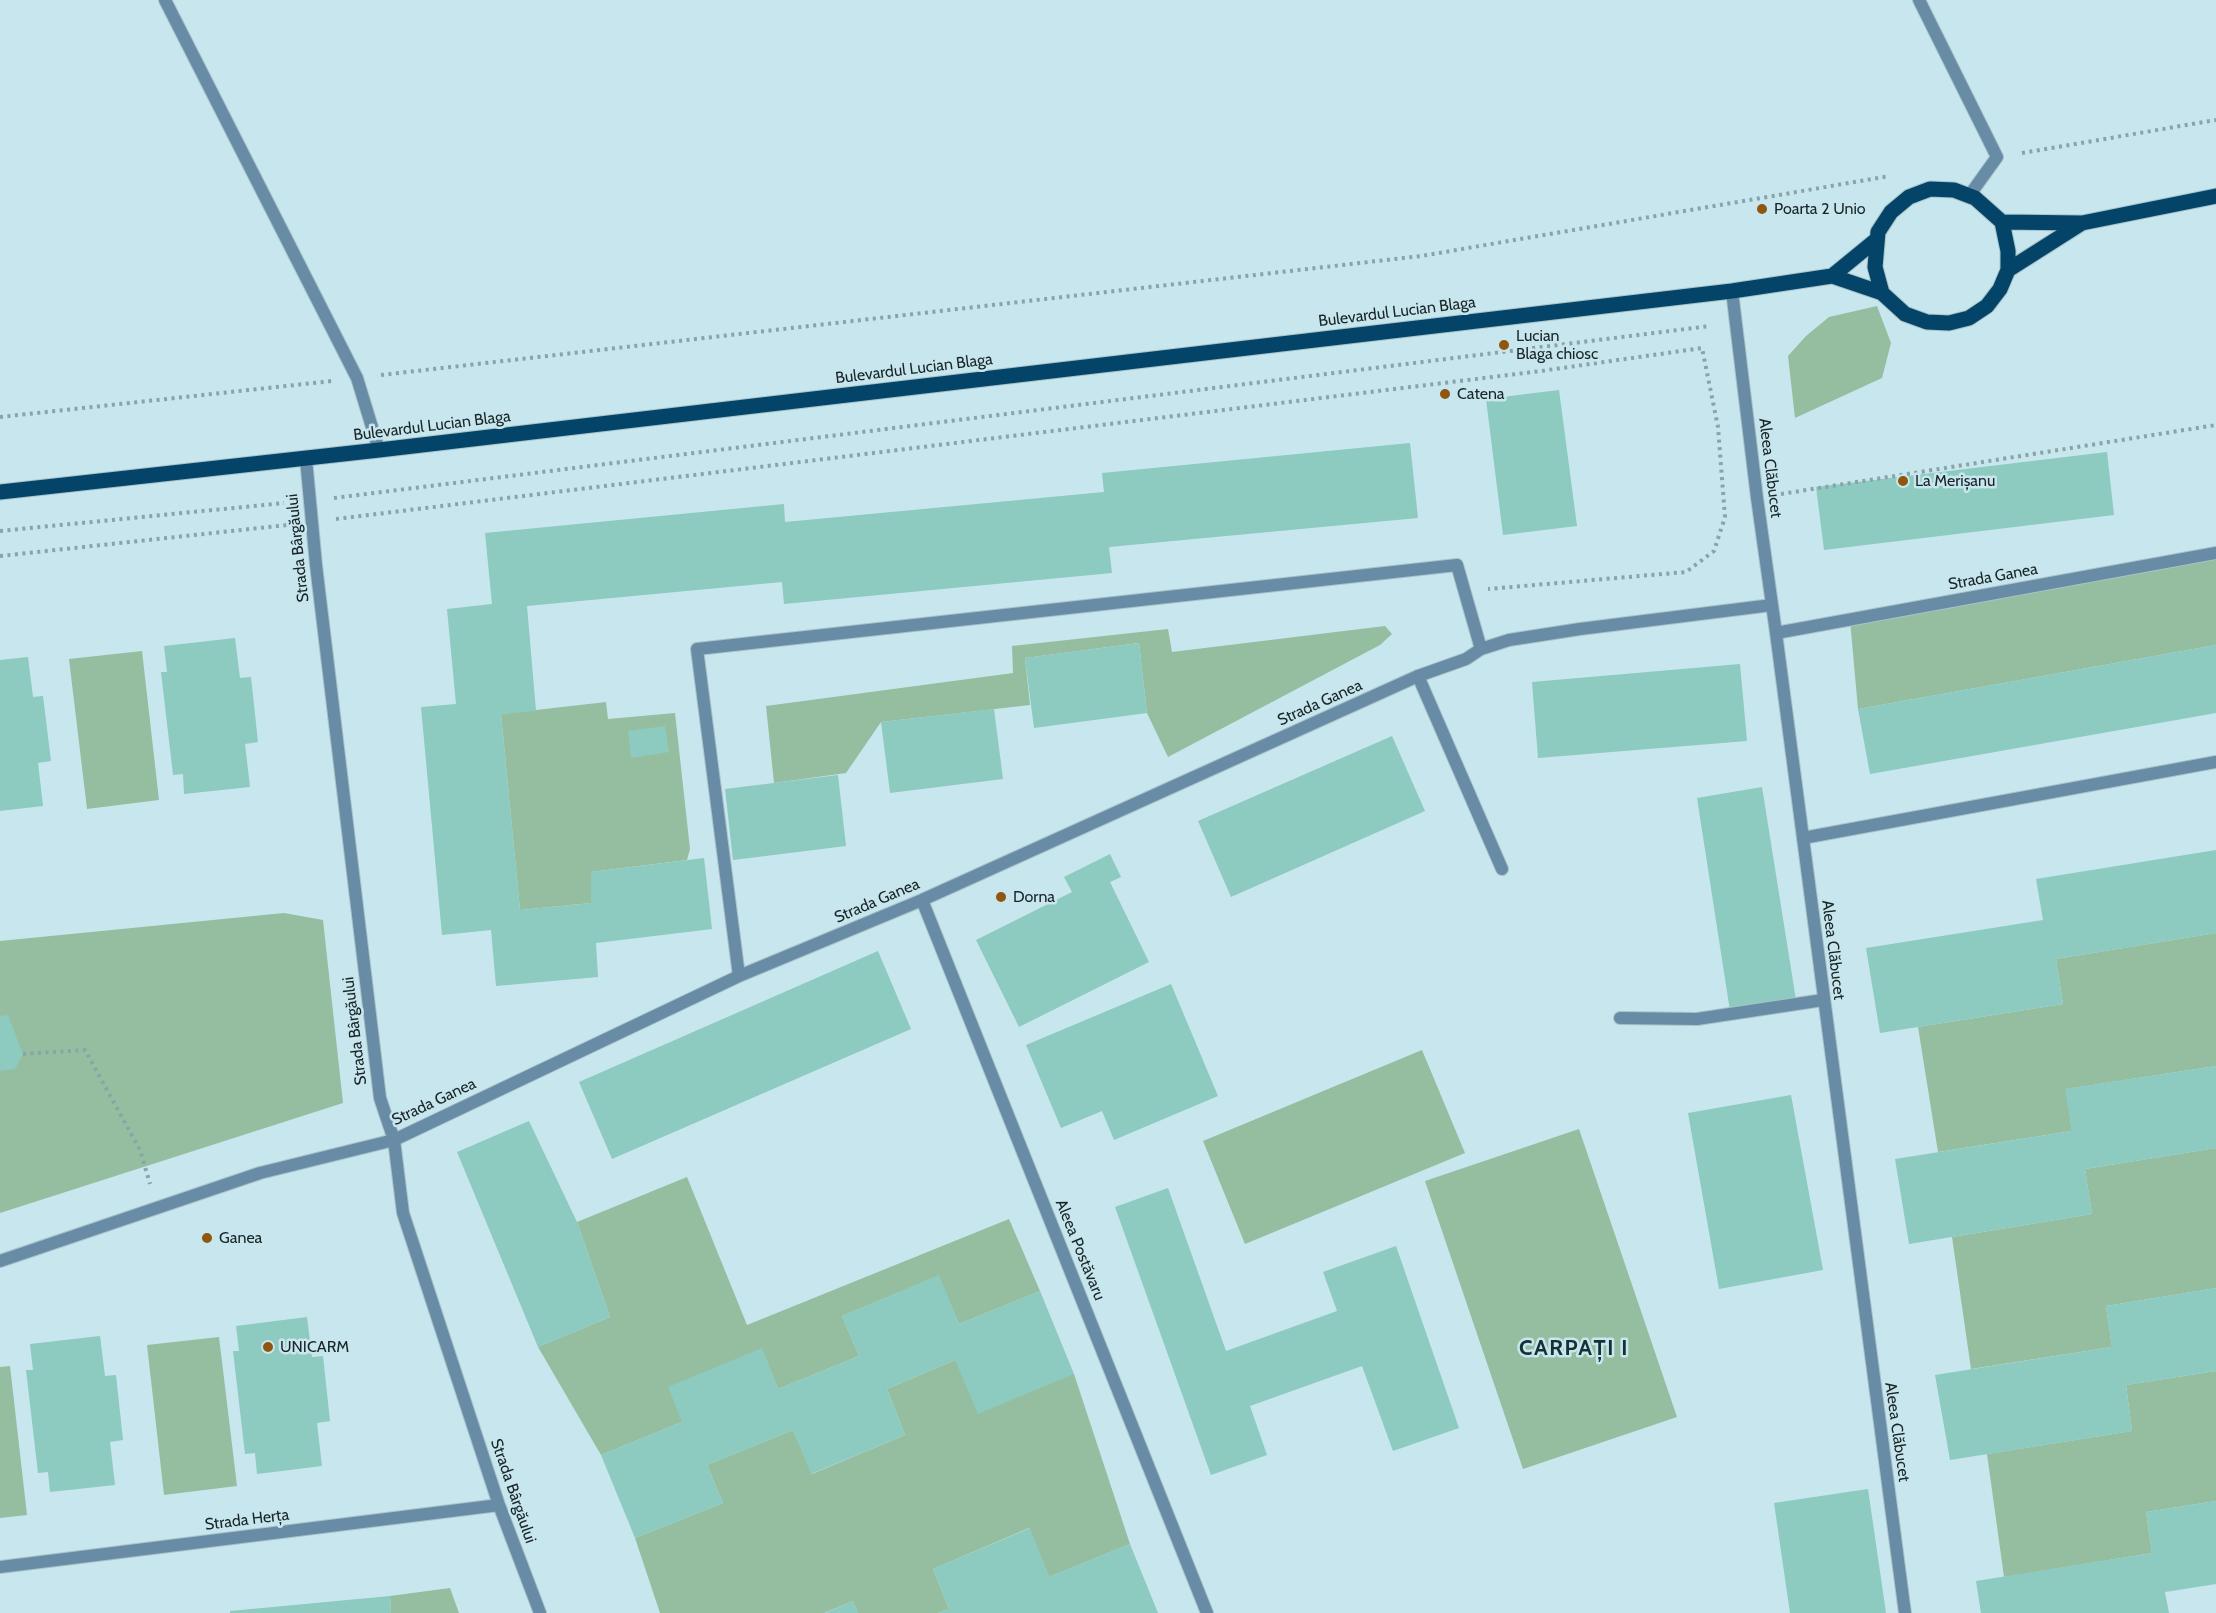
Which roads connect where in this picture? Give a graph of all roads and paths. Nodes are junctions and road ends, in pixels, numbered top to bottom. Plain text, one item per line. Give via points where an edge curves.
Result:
1 (165, 0) edge
2 (1919, 0) edge
3 (2216, 120) edge
4 (1997, 158) junction
5 (1893, 175) dead end
6 (1969, 196) junction
7 (2216, 196) edge
8 (2002, 222) junction
9 (2082, 223) junction
10 (1876, 240) junction
11 (2008, 270) junction
12 (1832, 276) junction
13 (1732, 291) junction
14 (1882, 293) junction
15 (1735, 322) junction
16 (357, 378) junction
17 (0, 417) edge
18 (2216, 425) edge
19 (379, 450) junction
20 (306, 459) junction
21 (0, 492) edge
22 (1756, 498) junction
23 (309, 501) junction
24 (1724, 504) junction
25 (312, 522) junction
26 (0, 531) edge
27 (2216, 553) edge
28 (0, 556) edge
29 (1464, 591) junction
30 (1772, 604) junction
31 (1776, 633) junction
32 (1481, 649) junction
33 (1418, 676) junction
34 (2216, 762) edge
35 (1803, 838) junction
36 (1502, 869) dead end
37 (922, 900) junction
38 (739, 976) junction
39 (1823, 1000) junction
40 (1620, 1018) dead end
41 (23, 1054) dead end
42 (394, 1140) junction
43 (158, 1208) junction
44 (0, 1261) edge
45 (499, 1505) junction
46 (0, 1567) edge
47 (540, 1613) edge
48 (1207, 1613) edge
49 (1905, 1613) edge

1 - 16 street
2 - 4 street
3 - 4 path
4 - 6 street
5 - 16 path via 1421,256
6 - 8 main road
6 - 10 main road via 1954,190 1930,189 1908,197 1891,212
7 - 9 main road
8 - 9 main road
8 - 11 main road
9 - 11 main road
10 - 12 main road
10 - 14 main road via 1875,267
11 - 14 main road, Bulevardul Lucian Blaga via 1987,306 1969,318 1949,324 1905,314
12 - 13 main road, Bulevardul Lucian Blaga
12 - 14 main road, Bulevardul Lucian Blaga
13 - 15 street, Aleea Clăbucet
13 - 19 main road, Bulevardul Lucian Blaga
15 - 22 street, Aleea Clăbucet
15 - 23 path
16 - 17 path
16 - 19 street
18 - 22 path
19 - 20 main road, Bulevardul Lucian Blaga
20 - 21 main road, Bulevardul Lucian Blaga
20 - 23 street, Strada Bârgăului
22 - 24 path
22 - 30 street, Aleea Clăbucet
23 - 25 street, Strada Bârgăului
23 - 26 path
24 - 25 path via 1718,427 1702,348 1530,373
24 - 29 path via 1725,517 1714,551 1686,572
25 - 28 path
25 - 42 street, Strada Bârgăului via 380,1098
27 - 31 street, Strada Ganea
29 - 32 street
29 - 38 street via 1457,565 698,649
30 - 31 street, Aleea Clăbucet
30 - 32 street, Strada Ganea via 1591,627 1509,640
31 - 35 street, Aleea Clăbucet
32 - 33 street, Strada Ganea via 1466,659
33 - 36 street
33 - 37 street, Strada Ganea
34 - 35 street
35 - 39 street, Aleea Clăbucet
37 - 38 street, Strada Ganea
37 - 48 street, Aleea Postăvaru
38 - 42 street, Strada Ganea
39 - 40 street via 1697,1019
39 - 49 street, Aleea Clăbucet
41 - 43 path via 85,1050 140,1150
42 - 43 street, Strada Ganea via 260,1173
42 - 45 street, Strada Bârgăului via 403,1213
43 - 44 street, Strada Ganea
45 - 46 street, Strada Herța
45 - 47 street, Strada Bârgăului

